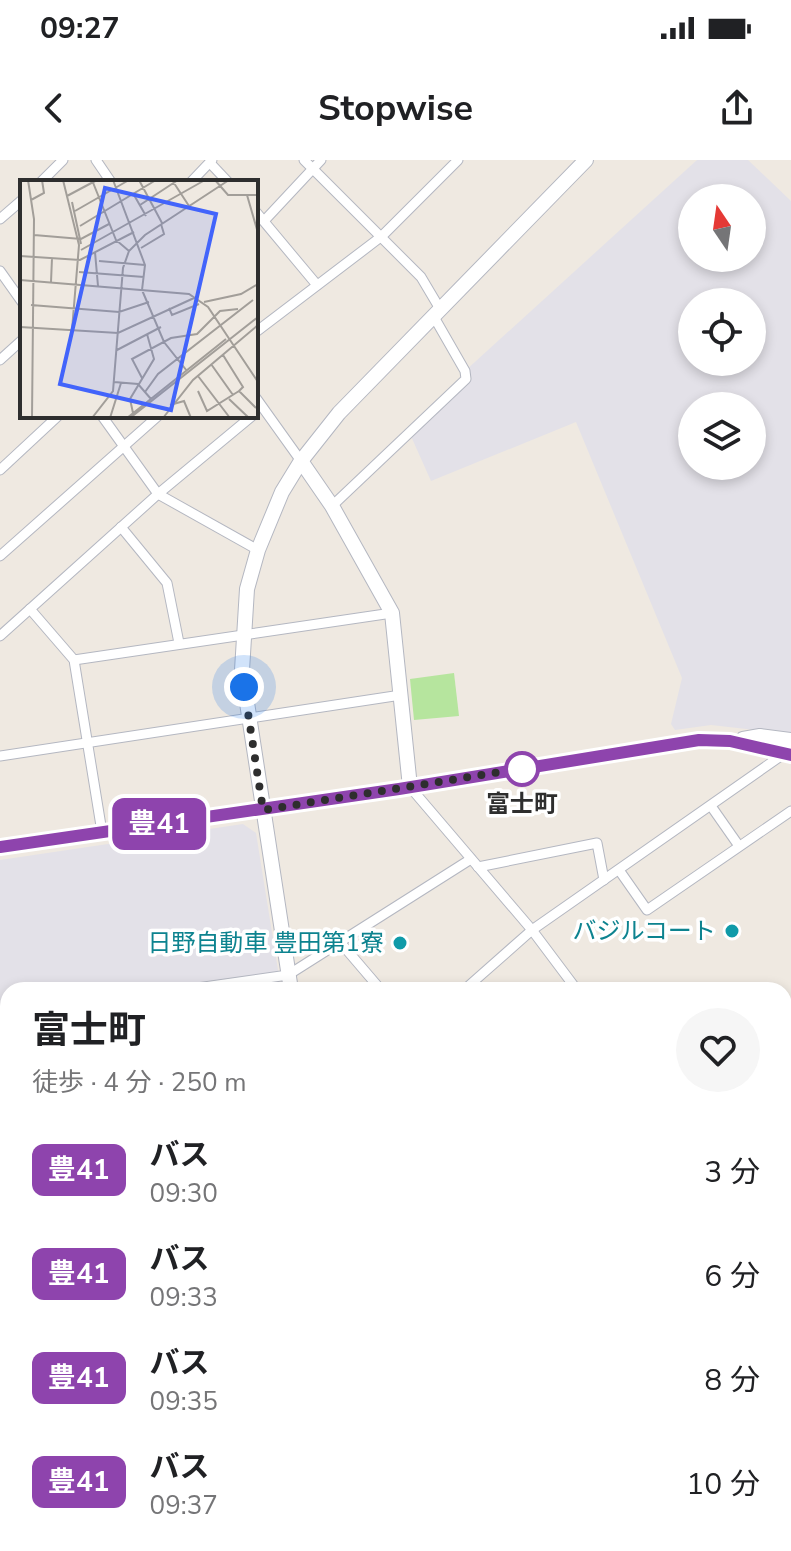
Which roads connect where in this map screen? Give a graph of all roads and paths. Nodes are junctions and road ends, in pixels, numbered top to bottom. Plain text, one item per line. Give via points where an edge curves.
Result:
1 (63, 160) edge
2 (96, 160) edge
3 (304, 160) edge
4 (321, 160) edge
5 (458, 160) edge
6 (586, 160) edge
7 (211, 161) edge
8 (313, 169) junction
9 (43, 180) edge
10 (110, 180) edge
11 (193, 180) edge
12 (226, 180) edge
13 (20, 202) edge
14 (258, 214) edge
15 (0, 219) edge
16 (264, 221) junction
17 (382, 236) junction
18 (0, 271) edge
19 (317, 285) junction
20 (20, 299) edge
21 (437, 313) junction
22 (258, 330) edge
23 (20, 342) edge
24 (0, 360) edge
25 (258, 413) edge
26 (56, 418) edge
27 (103, 418) edge
28 (156, 418) edge
29 (250, 418) edge
30 (124, 446) junction
31 (301, 461) junction
32 (0, 470) edge
33 (158, 494) junction
34 (332, 506) junction
35 (121, 527) junction
36 (258, 550) junction
37 (0, 556) edge
38 (30, 609) junction
39 (392, 613) junction
40 (243, 633) junction
41 (0, 636) edge
42 (179, 643) junction
43 (74, 660) junction
44 (401, 695) junction
45 (249, 718) junction
46 (89, 741) junction
47 (789, 749) edge
48 (0, 756) edge
49 (410, 787) junction
50 (711, 806) junction
51 (263, 810) junction
52 (791, 811) edge
53 (102, 832) junction
54 (739, 846) junction
55 (0, 847) edge
56 (475, 863) junction
57 (619, 870) junction
58 (604, 880) junction
59 (532, 930) junction
60 (340, 942) junction
61 (288, 975) junction
62 (239, 982) edge
63 (289, 982) edge
64 (374, 982) edge
65 (473, 982) edge
66 (571, 982) edge

1 - 9 street
2 - 10 street
3 - 8 street
4 - 8 street
5 - 17 street
6 - 21 street
7 - 11 street
7 - 12 street
8 - 16 street
8 - 17 street
13 - 15 street
14 - 16 street
16 - 19 street
17 - 19 street
17 - 21 street via 421,277
18 - 20 street
19 - 22 street
21 - 31 street via 339,413
21 - 34 street via 466,379
23 - 24 street
25 - 31 street
26 - 32 street
27 - 30 street
28 - 30 street
29 - 33 street
30 - 33 street
30 - 37 street
31 - 34 street
31 - 36 street
33 - 35 street
33 - 36 street
34 - 39 street
35 - 38 street
35 - 42 street via 167,583
36 - 40 street
38 - 41 street
38 - 43 street
39 - 40 street
39 - 44 street
40 - 42 street
40 - 45 street
42 - 43 street
43 - 46 street
44 - 45 street
44 - 49 street
45 - 46 street
45 - 51 street
46 - 48 street
46 - 53 street
47 - 49 street via 760,736 699,740
47 - 50 street
49 - 51 street
49 - 56 street
50 - 54 street
50 - 57 street
51 - 53 street
51 - 61 street
52 - 54 street
53 - 55 street
54 - 57 street via 647,910
56 - 58 street via 597,843
56 - 59 street
56 - 60 street
57 - 58 street
58 - 59 street
59 - 65 street
59 - 66 street
60 - 61 street
60 - 64 street
61 - 62 street
61 - 63 street

